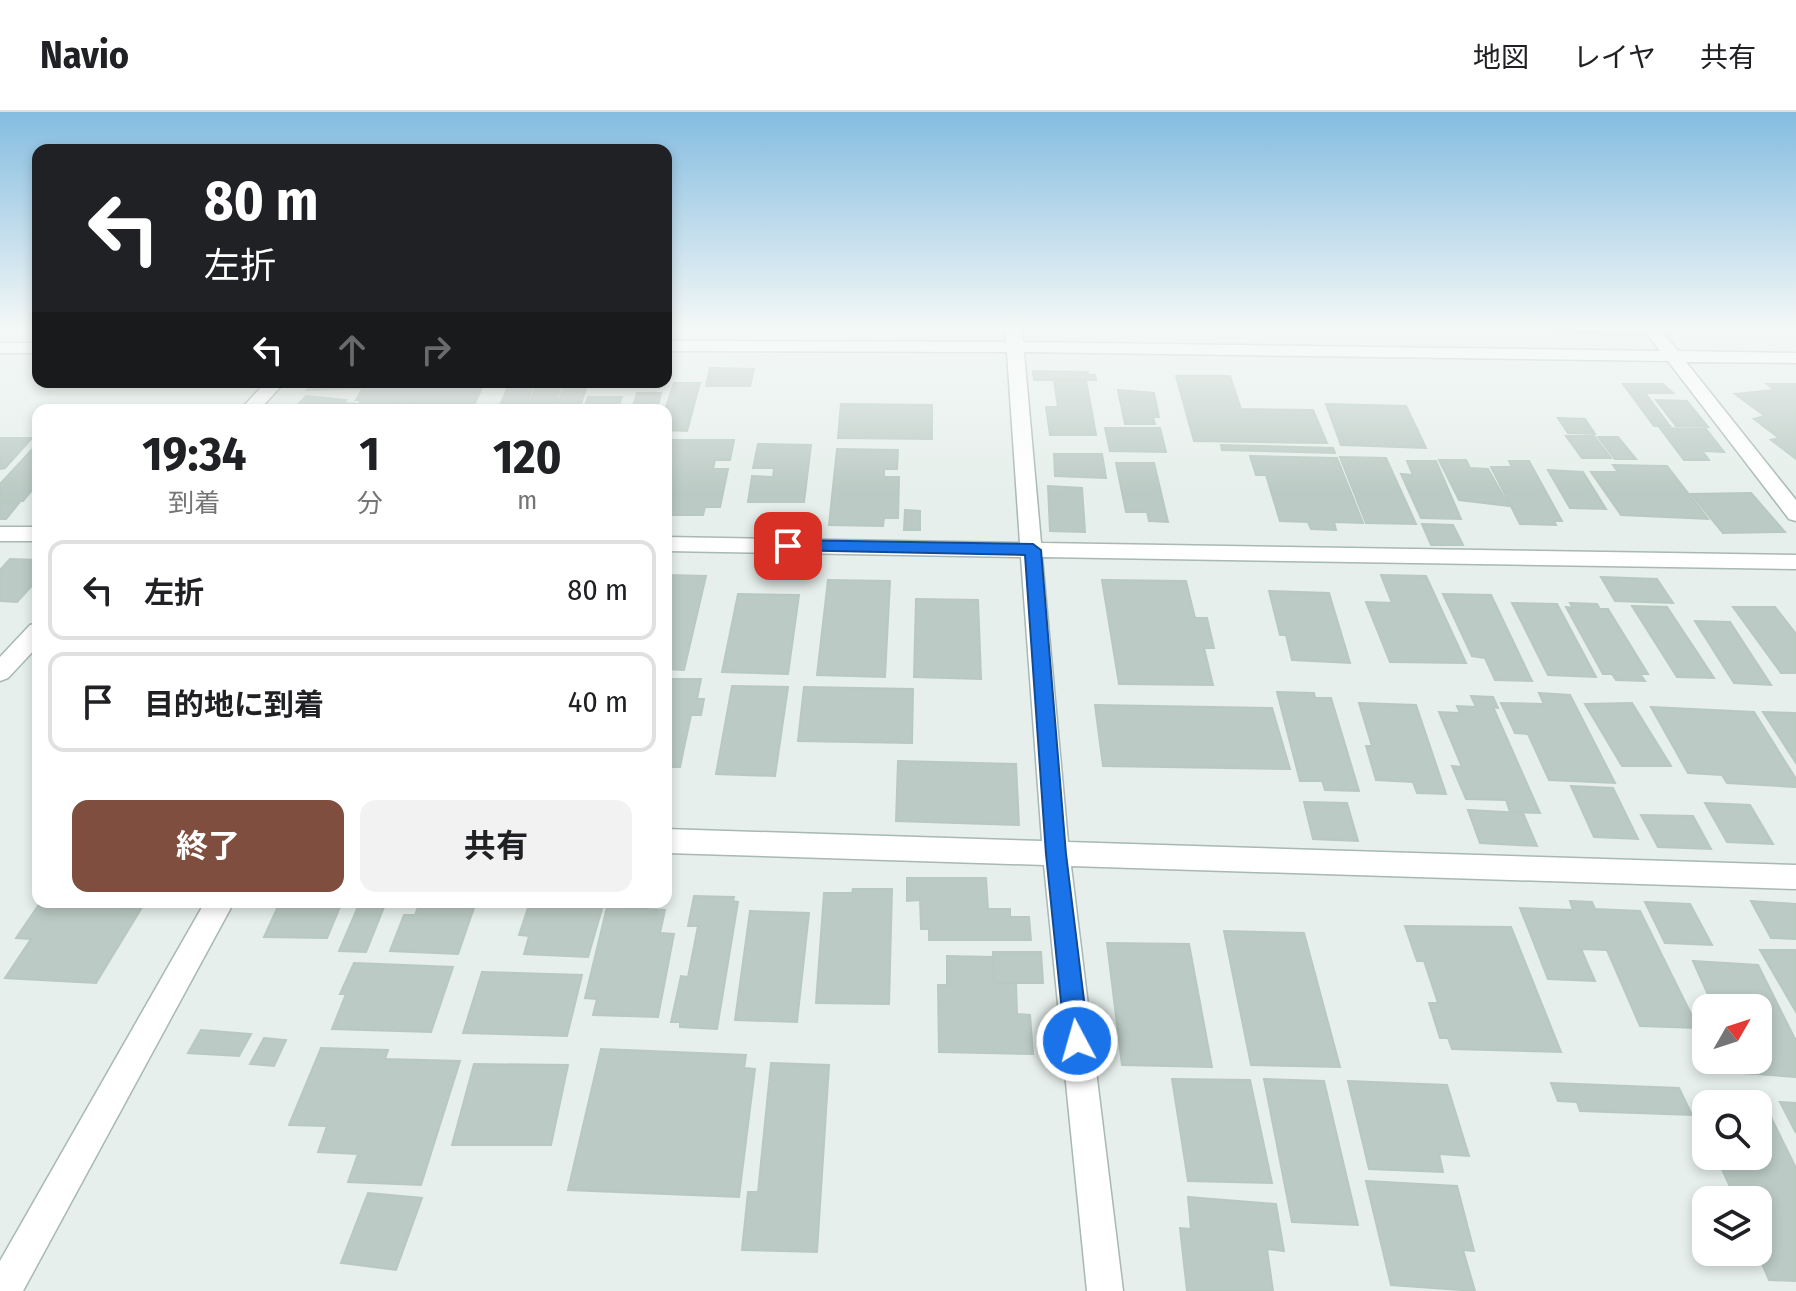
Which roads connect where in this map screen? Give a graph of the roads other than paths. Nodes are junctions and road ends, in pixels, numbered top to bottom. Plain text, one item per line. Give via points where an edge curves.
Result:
1 (1017, 382) edge
2 (1694, 382) edge
3 (270, 388) edge
4 (255, 404) edge
5 (1796, 514) edge
6 (0, 534) edge
7 (32, 534) edge
8 (672, 544) edge
9 (1033, 550) junction
10 (1796, 562) edge
11 (32, 637) edge
12 (0, 672) edge
13 (672, 841) edge
14 (1056, 854) junction
15 (1796, 877) edge
16 (217, 908) edge
17 (3, 1291) edge
18 (1105, 1291) edge

1 - 9 street
2 - 5 street
3 - 4 street
6 - 7 street
8 - 9 street
9 - 10 street
9 - 14 street
11 - 12 street
13 - 14 street
14 - 15 street
14 - 18 street
16 - 17 street

